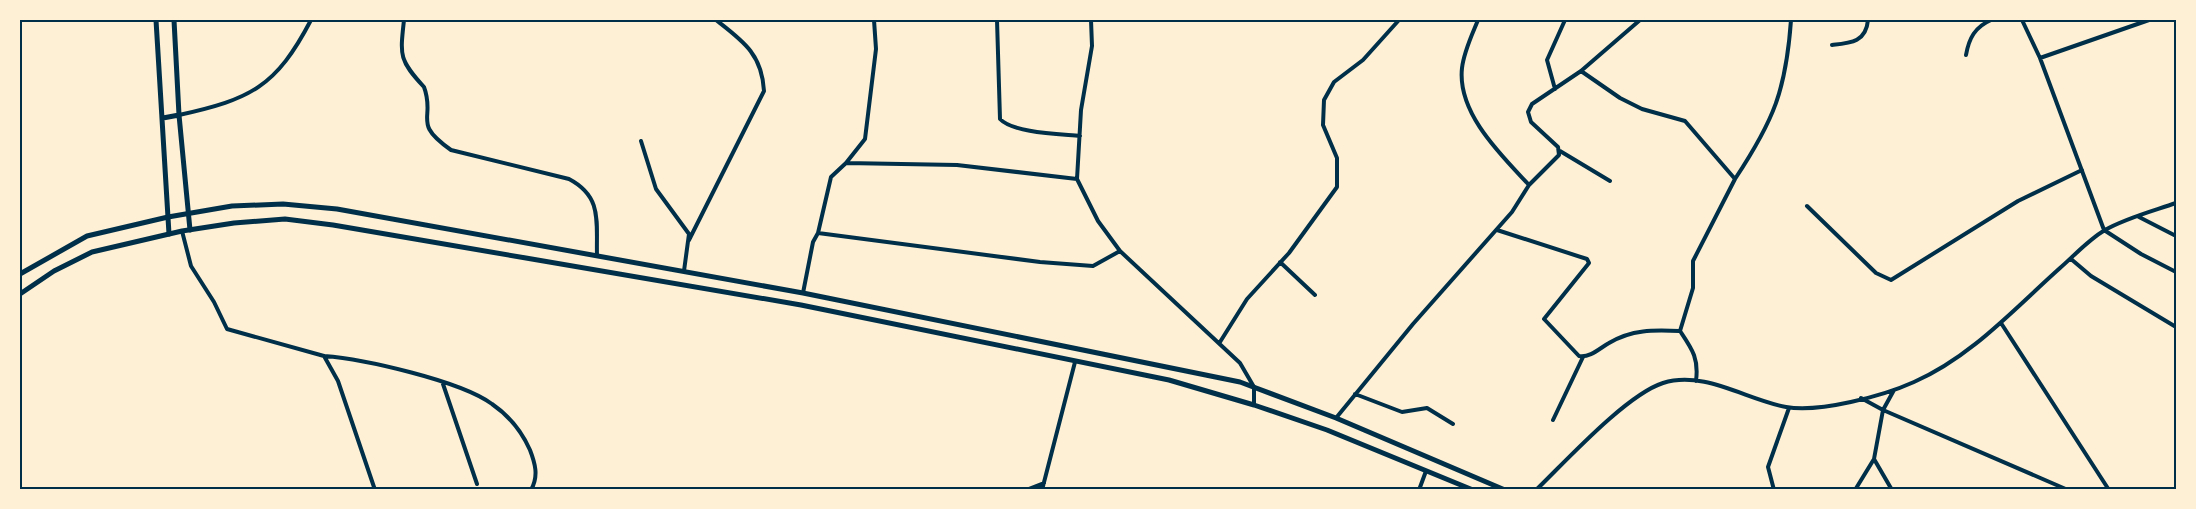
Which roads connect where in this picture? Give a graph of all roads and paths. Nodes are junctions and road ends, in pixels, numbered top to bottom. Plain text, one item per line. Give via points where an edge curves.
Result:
1 (156, 20) edge
2 (174, 20) edge
3 (311, 20) edge
4 (404, 20) edge
5 (716, 20) edge
6 (874, 20) edge
7 (997, 20) edge
8 (1091, 20) edge
9 (1399, 20) edge
10 (1478, 20) edge
11 (1565, 20) edge
12 (1640, 20) edge
13 (1791, 20) edge
14 (1868, 20) edge
15 (1991, 20) edge
16 (2022, 20) edge
17 (2149, 20) edge
18 (1832, 45) dead end
19 (1966, 55) dead end
20 (2040, 57) junction
21 (1581, 70) junction
22 (1555, 89) junction
23 (179, 115) junction
24 (163, 118) junction
25 (1080, 136) junction
26 (641, 141) dead end
27 (1560, 151) junction
28 (846, 163) junction
29 (2082, 170) junction
30 (1077, 179) junction
31 (1735, 179) junction
32 (1610, 181) dead end
33 (1529, 185) junction
34 (2176, 203) edge
35 (1807, 206) dead end
36 (189, 213) junction
37 (168, 217) junction
38 (2138, 217) junction
39 (190, 230) junction
40 (2104, 230) junction
41 (182, 231) junction
42 (1497, 231) junction
43 (818, 233) junction
44 (169, 234) junction
45 (2176, 236) edge
46 (689, 240) junction
47 (1120, 251) junction
48 (597, 257) junction
49 (2071, 258) junction
50 (1280, 262) junction
51 (684, 271) junction
52 (2176, 272) edge
53 (20, 274) edge
54 (803, 292) junction
55 (20, 294) edge
56 (1315, 295) dead end
57 (2001, 323) junction
58 (2176, 327) edge
59 (1680, 331) junction
60 (1220, 342) junction
61 (324, 356) junction
62 (1583, 357) junction
63 (1075, 362) junction
64 (1696, 381) junction
65 (443, 383) junction
66 (1254, 387) junction
67 (1894, 389) junction
68 (1355, 394) junction
69 (1861, 398) junction
70 (1254, 405) junction
71 (1789, 408) junction
72 (1883, 410) junction
73 (1336, 418) junction
74 (1553, 420) dead end
75 (1453, 424) dead end
76 (1874, 459) junction
77 (1426, 470) junction
78 (1044, 483) junction
79 (477, 484) dead end
80 (375, 489) edge
81 (531, 489) edge
82 (1026, 489) edge
83 (1042, 489) edge
84 (1419, 489) edge
85 (1473, 489) edge
86 (1505, 489) edge
87 (1536, 489) edge
88 (1774, 489) edge
89 (1855, 489) edge
90 (1892, 489) edge
91 (2068, 489) edge
92 (2109, 489) edge

1 - 24 main road
2 - 23 main road
3 - 23 street via 280,70 259,89 221,105
4 - 48 street via 402,59 424,87 425,123 436,140 451,150 569,179 585,188 595,208
5 - 46 street via 749,46 763,72 764,91
6 - 28 street via 876,49 865,139
7 - 25 street via 1000,118 1008,125
8 - 25 street via 1092,46
9 - 50 street via 1363,60 1334,82 1324,100 1325,134 1337,158 1337,187
10 - 33 street via 1465,53 1463,91 1472,113 1499,153
11 - 22 street via 1547,60
12 - 21 street
13 - 31 street via 1788,58 1776,108 1760,143
14 - 18 street via 1863,36 1855,42
15 - 19 street via 1974,31
16 - 20 street
17 - 20 street
20 - 29 street
21 - 22 street
21 - 31 street via 1642,109 1685,121
22 - 27 street via 1532,104 1528,112 1531,122
23 - 24 main road
23 - 36 main road
24 - 37 main road
25 - 30 street
26 - 46 street via 656,189 689,234
27 - 32 street
27 - 33 street
28 - 30 street via 957,165
28 - 43 street via 828,183
29 - 35 street via 2018,201 1891,280 1876,273
29 - 40 street
30 - 47 street via 1098,221
31 - 59 street via 1693,261 1693,288
33 - 42 street
34 - 38 street
36 - 37 main road
36 - 39 main road
36 - 48 main road via 283,204 337,209
37 - 44 main road
37 - 53 main road via 87,236
38 - 40 street
38 - 45 street
39 - 41 main road
39 - 63 main road via 285,219 333,225 801,305
40 - 49 street
40 - 52 street
41 - 44 main road
41 - 61 street via 190,266 227,329
42 - 62 street via 1587,259 1588,267 1544,319
42 - 68 street
43 - 47 street via 1093,266
43 - 54 street
44 - 55 main road via 92,252
46 - 51 street
47 - 60 street
48 - 51 main road
49 - 57 street
49 - 58 street via 2091,276
50 - 56 street
50 - 60 street via 1247,299
51 - 54 main road
54 - 66 main road via 1074,346
57 - 67 street via 1956,358 1915,382
57 - 92 street
59 - 62 street via 1644,329
59 - 64 street via 1694,350
60 - 66 street via 1240,363
61 - 65 street via 342,357
61 - 80 street via 338,381
62 - 74 street
63 - 70 main road via 1169,380
63 - 78 street
64 - 71 street
64 - 87 street via 1662,383 1636,396
65 - 79 street
65 - 81 street via 463,388 493,404 518,429 535,463
66 - 70 street
66 - 73 main road
67 - 69 street
67 - 72 street
68 - 73 street
68 - 75 street via 1402,411 1427,408
69 - 71 street
69 - 72 street
70 - 77 main road
71 - 88 street via 1768,466
72 - 76 street
72 - 91 street
73 - 86 main road
76 - 89 street
76 - 90 street
77 - 84 street
77 - 85 main road
78 - 82 street
78 - 83 street

